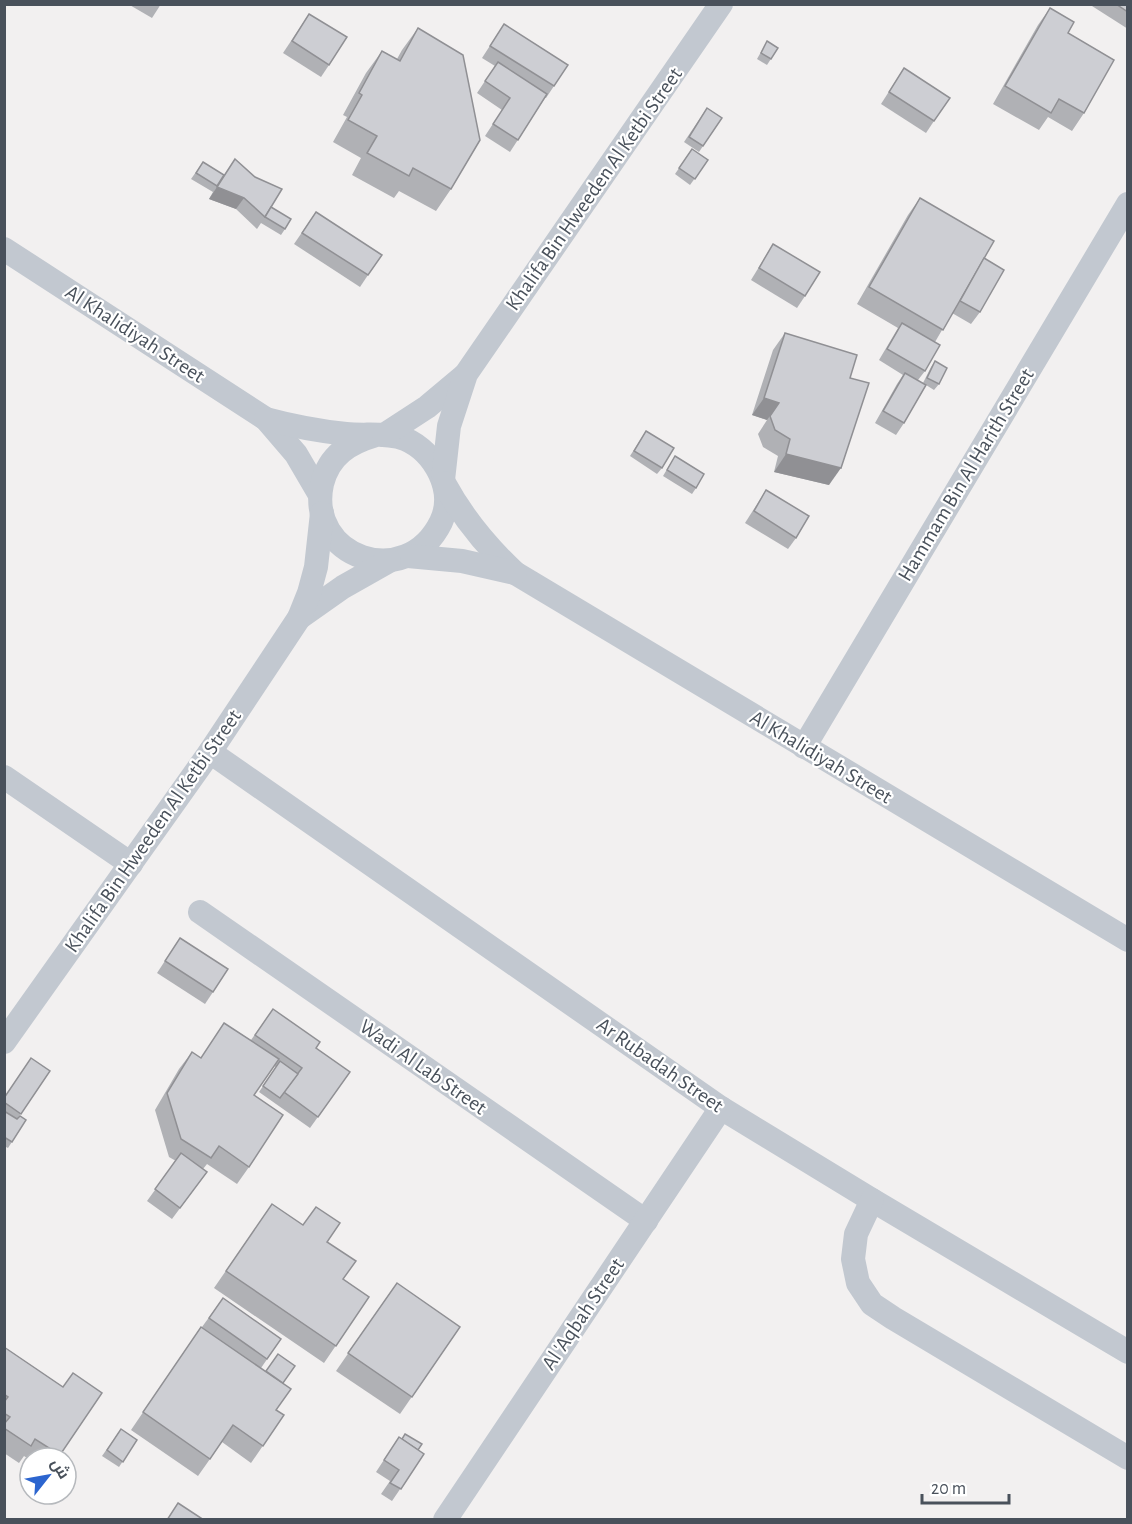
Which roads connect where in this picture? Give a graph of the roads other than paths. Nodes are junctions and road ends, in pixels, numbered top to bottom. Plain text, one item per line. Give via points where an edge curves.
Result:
1 (721, 4) edge
2 (1128, 204) edge
3 (4, 249) edge
4 (466, 374) junction
5 (266, 419) junction
6 (380, 435) junction
7 (443, 481) junction
8 (321, 504) junction
9 (398, 558) junction
10 (515, 573) junction
11 (299, 618) junction
12 (804, 747) junction
13 (210, 752) junction
14 (4, 777) edge
15 (132, 864) junction
16 (200, 912) dead end
17 (1128, 940) edge
18 (4, 1042) edge
19 (721, 1108) junction
20 (872, 1200) junction
21 (646, 1221) junction
22 (1128, 1352) edge
23 (1128, 1458) edge
24 (445, 1520) edge

1 - 4 street, Khalifa Bin Hweeden Al Ketbi Street
2 - 12 street, Hammam Bin Al Harith Street
3 - 5 street, Al Khalidiyah Street
4 - 6 street, Khalifa Bin Hweeden Al Ketbi Street via 427,407
4 - 7 street, Khalifa Bin Hweeden Al Ketbi Street via 449,426
5 - 6 street, Al Khalidiyah Street via 320,431
5 - 8 street, Al Khalidiyah Street via 296,454
6 - 7 street via 404,439 421,448 434,462
6 - 8 street via 355,441 337,455 325,473
7 - 9 street via 446,501 435,534 423,547
7 - 10 street, Al Khalidiyah Street via 475,532
8 - 9 street via 329,530 354,554 371,560
8 - 11 street, Khalifa Bin Hweeden Al Ketbi Street via 316,567
9 - 10 street, Al Khalidiyah Street via 462,561
9 - 11 street, Khalifa Bin Hweeden Al Ketbi Street via 343,587
10 - 12 street, Al Khalidiyah Street
11 - 13 street, Khalifa Bin Hweeden Al Ketbi Street
12 - 17 street, Al Khalidiyah Street
13 - 15 street, Khalifa Bin Hweeden Al Ketbi Street
13 - 19 street, Ar Rubadah Street
14 - 15 street
15 - 18 street, Khalifa Bin Hweeden Al Ketbi Street
16 - 21 street, Wadi Al Lab Street
19 - 20 street, Ar Rubadah Street
19 - 21 street, Al 'Aqbah Street
20 - 22 street, Ar Rubadah Street
20 - 23 street via 856,1234 852,1259 858,1283 872,1304
21 - 24 street, Al 'Aqbah Street

